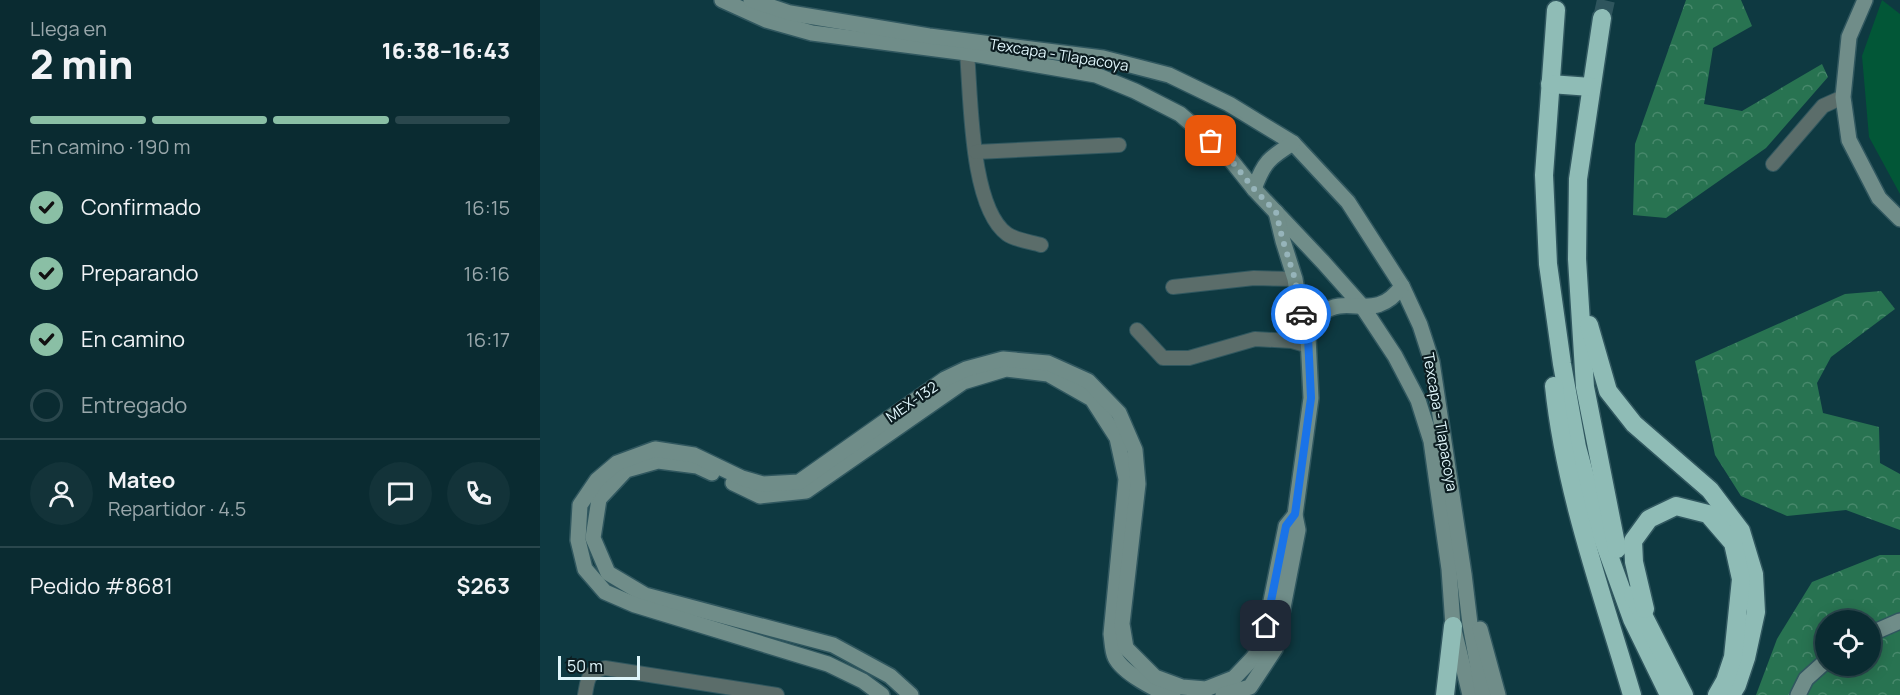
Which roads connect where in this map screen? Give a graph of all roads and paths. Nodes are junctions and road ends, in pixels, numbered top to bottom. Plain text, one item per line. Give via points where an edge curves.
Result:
1 (722, 0) edge
2 (751, 0) edge
3 (1865, 0) edge
4 (1556, 10) dead end
5 (1602, 18) tunnel mouth
6 (967, 53) junction
7 (1550, 84) junction
8 (1592, 87) junction
9 (1842, 97) junction
10 (1293, 143) junction
11 (1119, 145) dead end
12 (975, 152) junction
13 (1773, 164) dead end
14 (1254, 189) junction
15 (1276, 212) junction
16 (1900, 219) edge
17 (1041, 245) dead end
18 (1548, 264) junction
19 (1295, 279) junction
20 (1402, 286) junction
21 (1173, 287) dead end
22 (1578, 289) junction
23 (1362, 306) junction
24 (1137, 330) dead end
25 (1309, 341) junction
26 (1295, 514) junction
27 (1464, 574) junction
28 (1900, 621) edge
29 (1648, 623) junction
30 (1453, 626) junction
31 (1881, 629) edge
32 (1815, 671) edge
33 (1728, 689) edge
34 (585, 695) edge
35 (777, 695) edge
36 (882, 695) edge
37 (911, 695) edge
38 (1173, 695) edge
39 (1223, 695) edge
40 (1445, 695) edge
41 (1470, 695) edge
42 (1484, 695) edge
43 (1498, 695) edge
44 (1632, 695) edge
45 (1668, 695) edge
46 (1684, 695) edge
47 (1798, 695) edge

1 - 6 main road, Texcapa - Tlapacoya via 765,20 813,33
2 - 10 main road, Texcapa - Tlapacoya via 789,13 1103,58 1169,75
3 - 9 main road via 1849,37
4 - 7 highway
5 - 8 highway
6 - 12 street
6 - 14 main road, Texcapa - Tlapacoya via 1096,75 1135,91 1180,114 1226,154
7 - 8 highway
7 - 18 highway via 1544,176
8 - 22 highway via 1578,180
9 - 13 street via 1823,106
9 - 16 main road via 1849,140 1879,198
10 - 14 main road via 1262,167
10 - 20 main road, Texcapa - Tlapacoya via 1348,202
11 - 12 street
12 - 17 street via 981,189 997,225 1009,236
14 - 15 main road, Texcapa - Tlapacoya
15 - 19 main road, MEX-132
15 - 23 main road, Texcapa - Tlapacoya
18 - 44 highway via 1545,292 1557,414 1584,540
18 - 45 highway via 1570,415 1598,525 1632,619
19 - 21 street via 1254,278
19 - 25 main road, MEX-132
20 - 23 main road via 1381,305
20 - 27 main road, Texcapa - Tlapacoya via 1432,362
22 - 29 highway via 1585,387 1614,538 1631,592
22 - 33 highway via 1608,392 1634,424 1710,490 1741,531 1754,574 1756,612 1746,658
23 - 25 main road via 1337,307 1321,313
23 - 30 main road, Texcapa - Tlapacoya via 1418,400 1431,441
24 - 25 street via 1163,358 1189,358 1255,339
25 - 26 main road, MEX-132 via 1311,398
26 - 36 main road, MEX-132 via 1286,526 1262,646 1234,678 1206,689 1182,687 1155,677 1126,648 1122,624 1138,484 1135,450 1119,413 1088,381 1048,363 1003,359 945,379 799,482 763,484 694,455 655,449 617,464 597,480 580,505 578,540 585,569 605,592 635,605 828,664
26 - 39 main road, MEX-132 via 1298,530 1275,649 1250,687
27 - 42 main road, Texcapa - Tlapacoya
27 - 43 main road
28 - 31 main road
29 - 33 highway via 1633,541 1648,519 1676,506 1708,514 1733,543 1742,579
29 - 46 highway
30 - 40 highway
30 - 41 main road, Texcapa - Tlapacoya
32 - 47 main road
34 - 35 street via 589,676 605,668
37 - 38 main road, MEX-132 via 890,676 833,645 645,594 608,573 592,538 599,499 626,470 658,461 697,466 760,496 806,491 963,382 1006,369 1048,374 1092,399 1117,438 1126,479 1111,634 1115,657 1136,678

